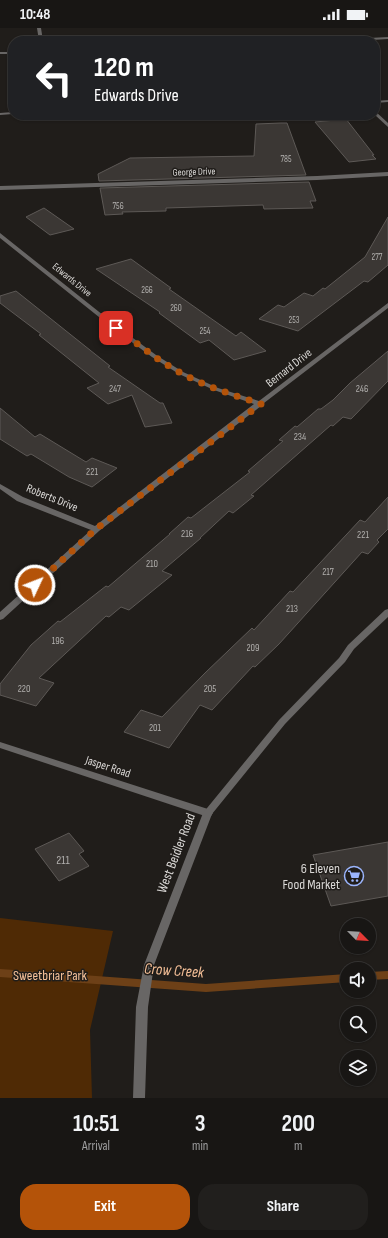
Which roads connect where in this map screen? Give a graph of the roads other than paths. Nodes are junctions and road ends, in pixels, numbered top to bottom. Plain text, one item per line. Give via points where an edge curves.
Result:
1 (380, 117) edge
2 (388, 126) edge
3 (388, 174) edge
4 (0, 188) edge
5 (0, 235) edge
6 (388, 305) edge
7 (261, 404) junction
8 (0, 486) edge
9 (96, 529) junction
10 (388, 612) edge
11 (0, 617) edge
12 (0, 745) edge
13 (208, 813) junction
14 (139, 1098) edge

1 - 2 street
3 - 4 street, George Drive
5 - 7 street, Edwards Drive via 116,328 175,370 216,389
6 - 7 street, Bernard Drive
7 - 9 street, Bernard Drive
8 - 9 street, Roberts Drive via 20,499
9 - 11 street, Bernard Drive
10 - 13 street, West Beidler Road via 351,647 342,660 282,722
12 - 13 street, Jasper Road
13 - 14 street, West Beidler Road via 149,965 142,1007

